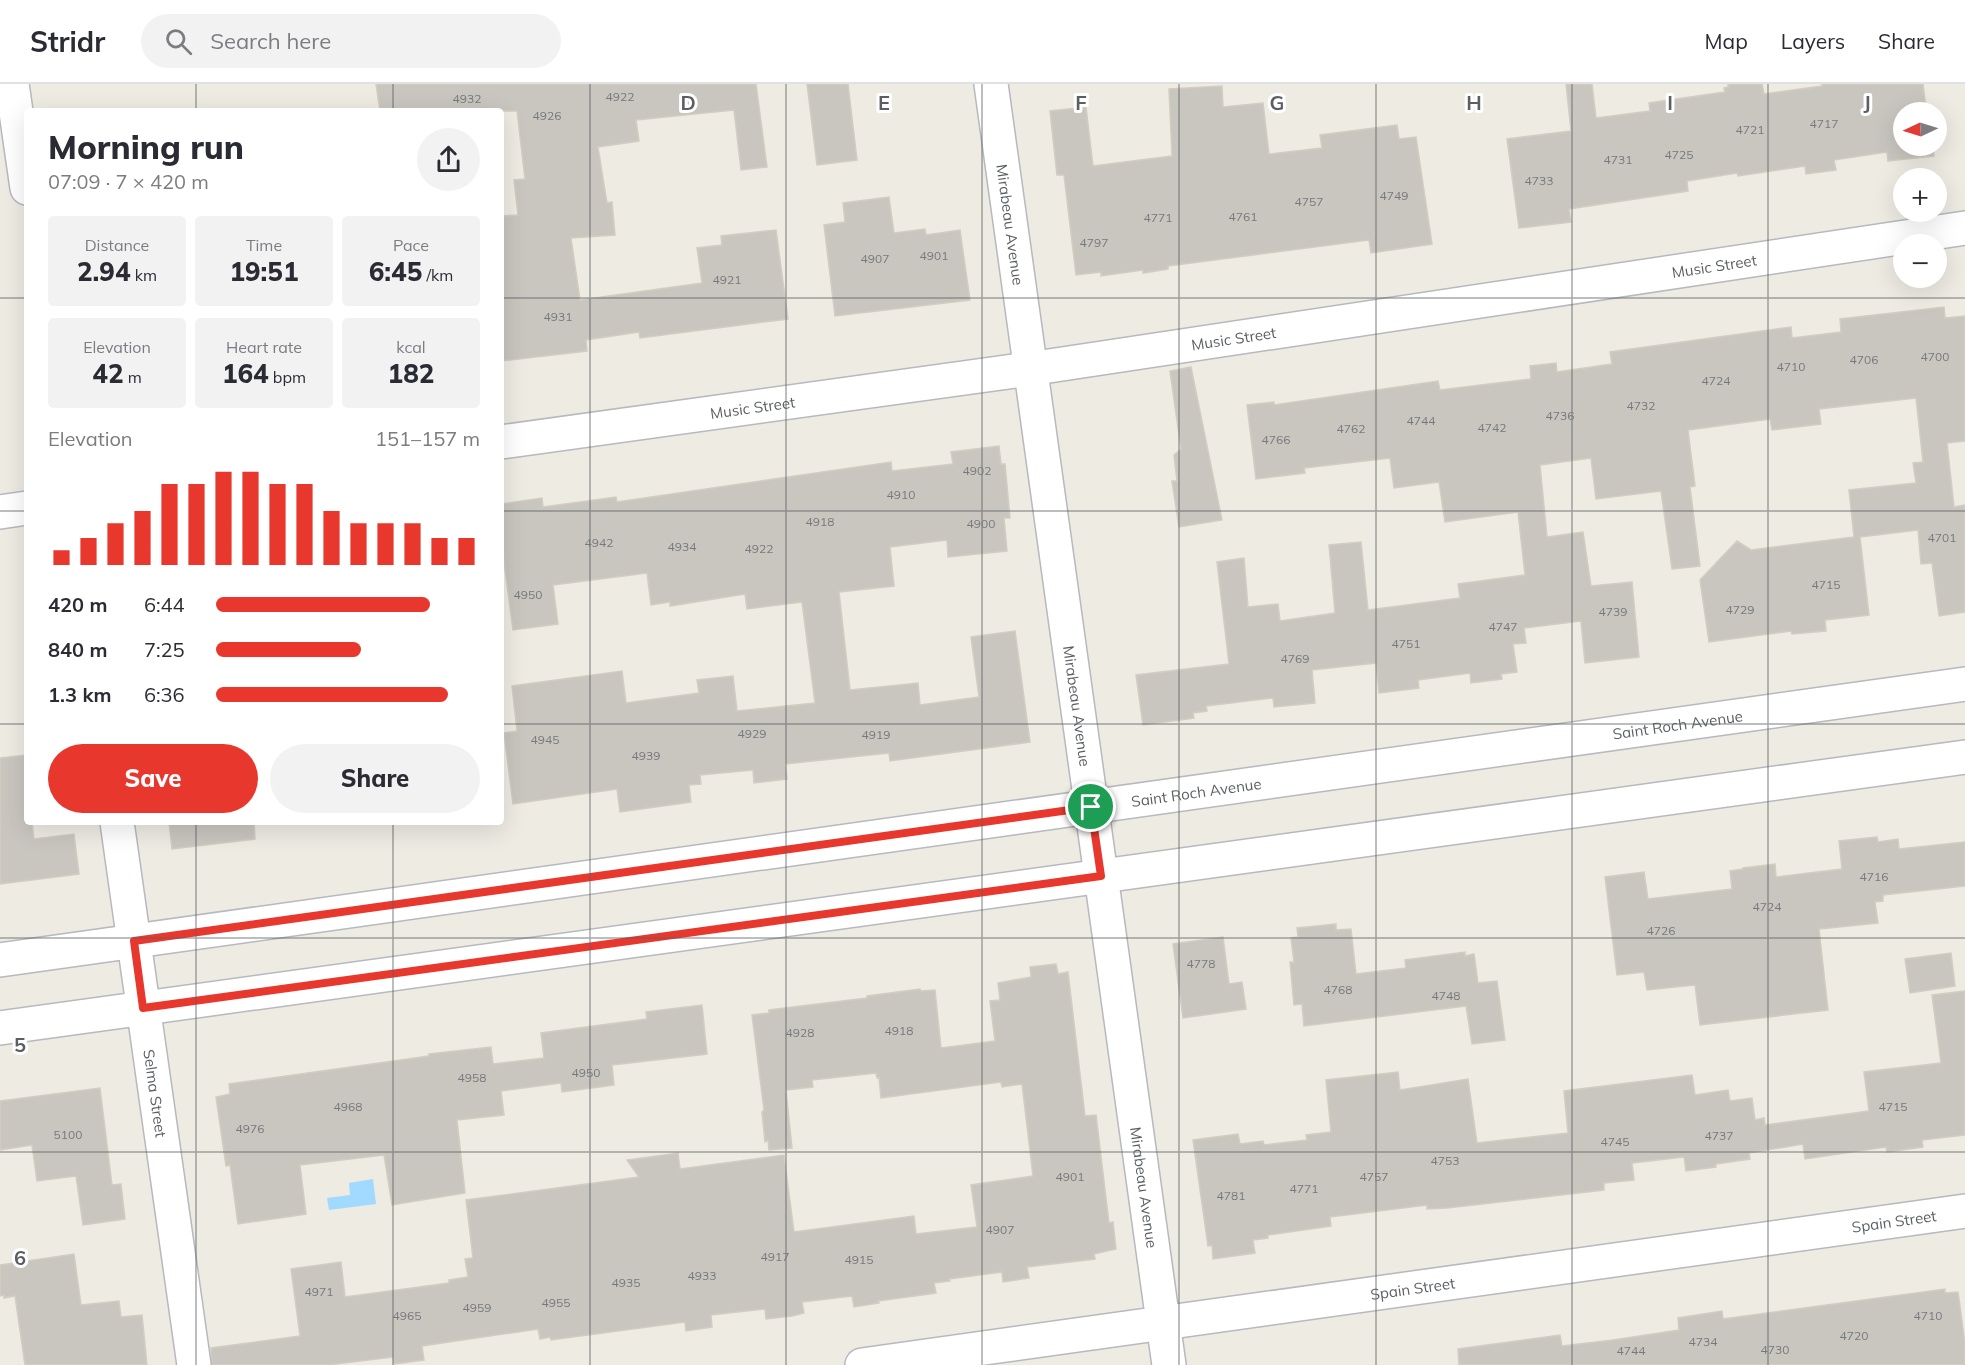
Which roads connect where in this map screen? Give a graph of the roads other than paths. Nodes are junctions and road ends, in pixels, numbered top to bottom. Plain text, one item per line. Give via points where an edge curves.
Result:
1 (12, 84) edge
2 (991, 84) edge
3 (24, 167) edge
4 (1965, 228) edge
5 (1029, 369) junction
6 (504, 442) edge
7 (24, 508) edge
8 (0, 512) edge
9 (1965, 684) edge
10 (1965, 757) edge
11 (1091, 807) junction
12 (117, 825) edge
13 (1101, 876) junction
14 (134, 941) junction
15 (0, 960) edge
16 (143, 1008) junction
17 (0, 1028) edge
18 (1965, 1211) edge
19 (1163, 1323) junction
20 (194, 1365) edge
21 (862, 1365) edge
22 (1169, 1365) edge

1 - 3 street
2 - 5 street, Mirabeau Avenue
4 - 5 street, Music Street
5 - 6 street, Music Street
5 - 11 street, Mirabeau Avenue
7 - 8 street
9 - 11 street, Saint Roch Avenue
10 - 13 street
11 - 13 street, Mirabeau Avenue
11 - 14 street, Saint Roch Avenue
12 - 14 street, Selma Street
13 - 16 street
13 - 19 street, Mirabeau Avenue
14 - 15 street, Saint Roch Avenue
14 - 16 street, Selma Street
16 - 17 street
16 - 20 street, Selma Street
18 - 19 street, Spain Street
19 - 21 street, Spain Street
19 - 22 street, Mirabeau Avenue

